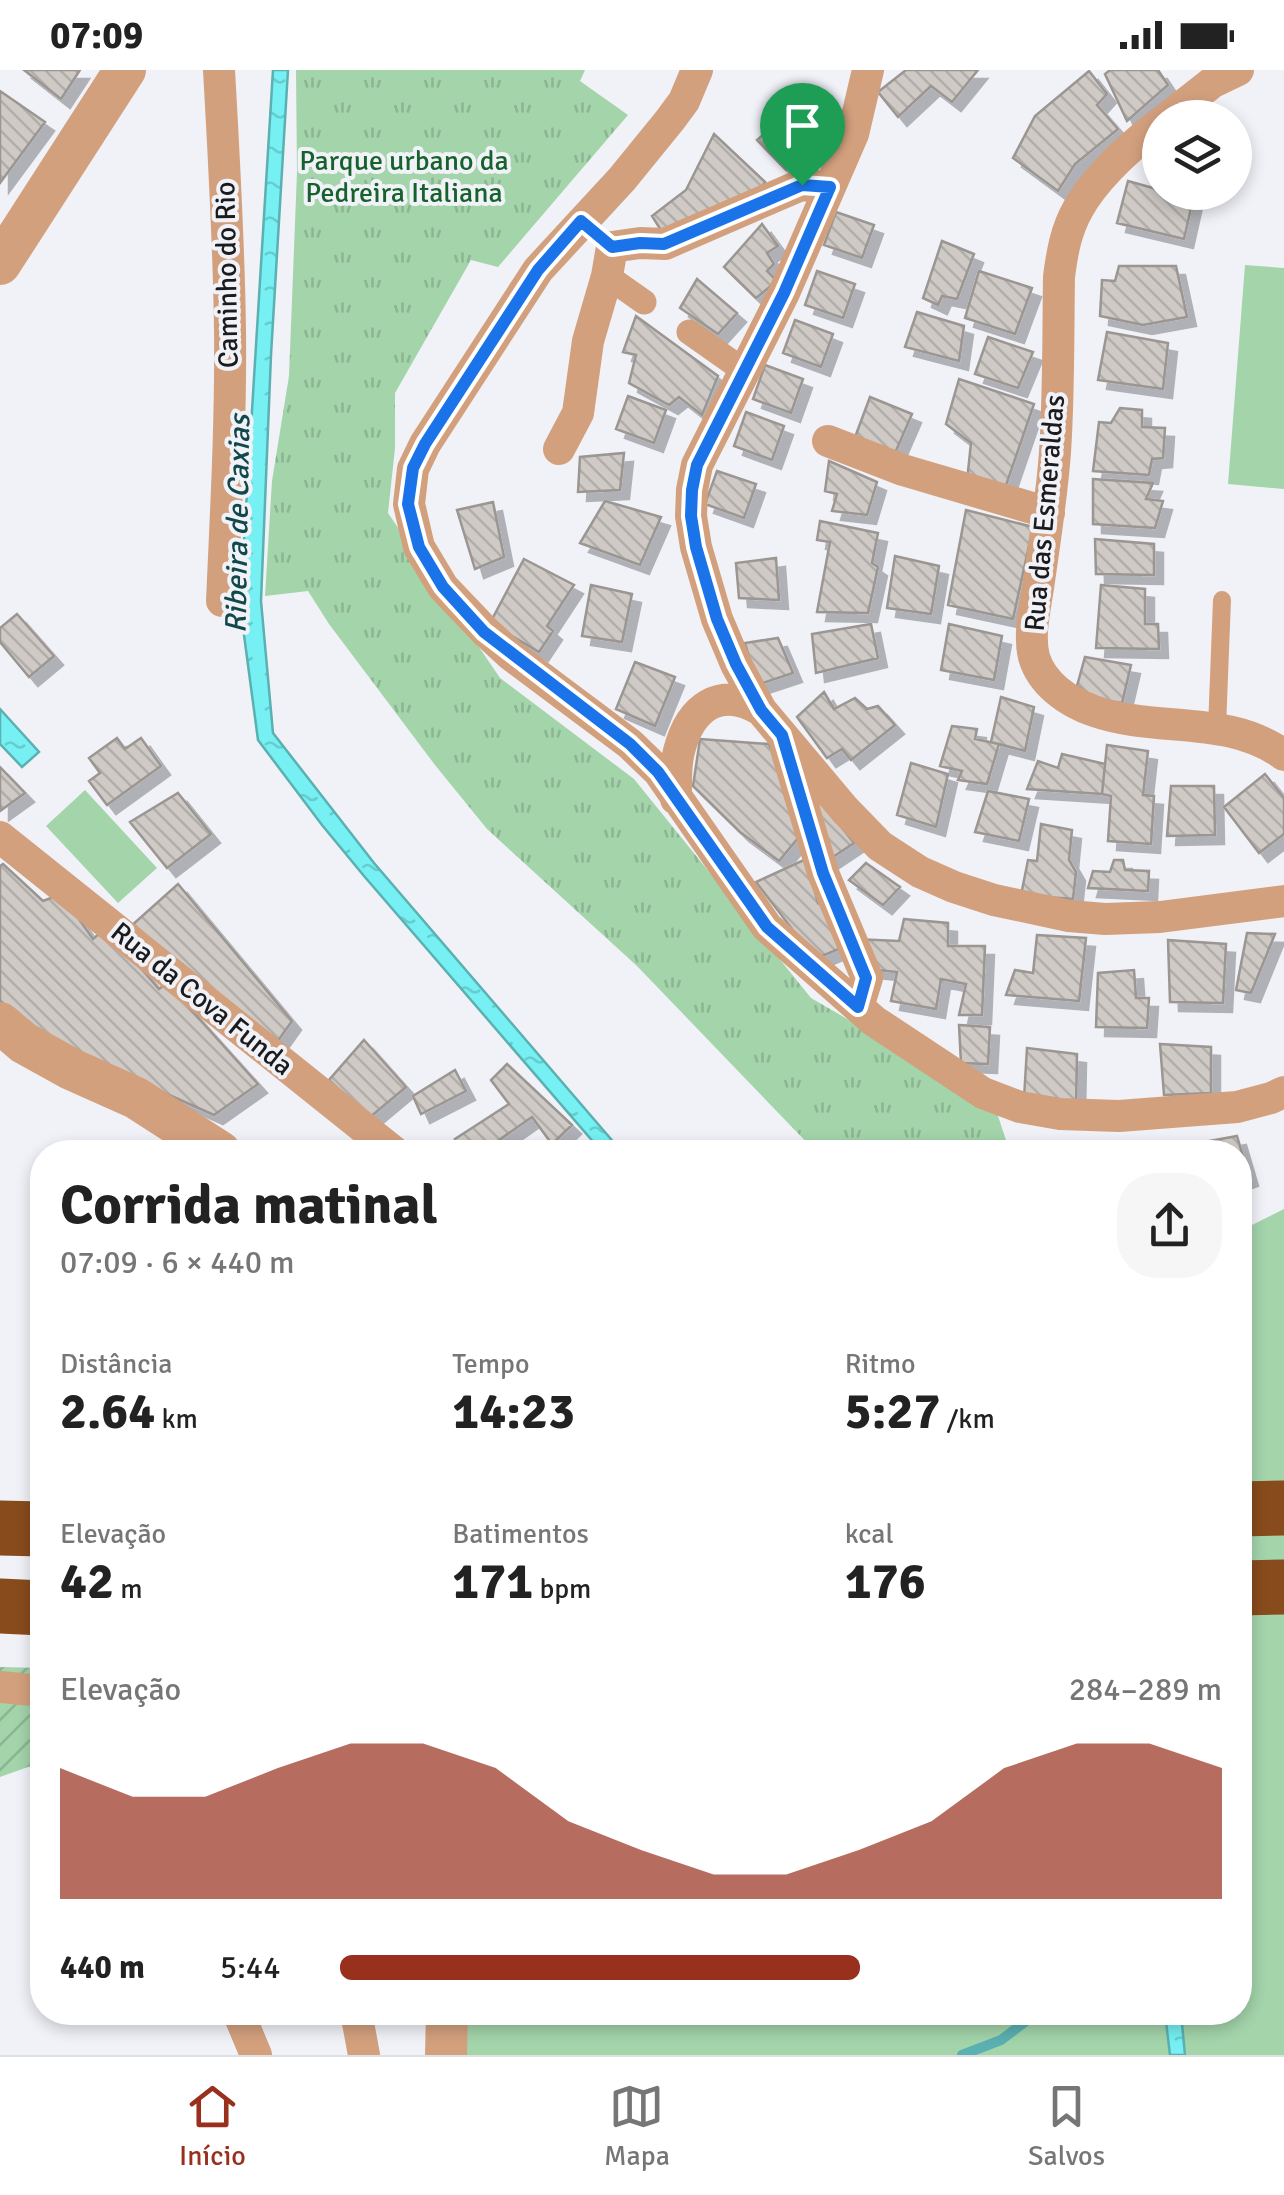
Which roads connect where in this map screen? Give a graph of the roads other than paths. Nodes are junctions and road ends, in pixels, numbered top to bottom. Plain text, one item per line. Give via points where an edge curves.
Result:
1 (125, 70) edge
2 (220, 70) edge
3 (696, 70) edge
4 (868, 70) edge
5 (1238, 70) edge
6 (1190, 100) edge
7 (1142, 138) edge
8 (830, 187) junction
9 (581, 221) junction
10 (609, 262) junction
11 (0, 264) edge
12 (644, 302) dead end
13 (688, 332) dead end
14 (744, 370) junction
15 (828, 441) dead end
16 (558, 449) dead end
17 (1049, 513) junction
18 (1222, 600) dead end
19 (222, 601) dead end
20 (771, 723) junction
21 (1217, 728) junction
22 (1284, 755) edge
23 (676, 800) junction
24 (3, 846) edge
25 (1284, 901) edge
26 (858, 1007) junction
27 (0, 1023) edge
28 (1284, 1092) edge
29 (201, 1140) edge
30 (379, 1140) edge
31 (1252, 1508) edge
32 (1284, 1508) edge
33 (0, 1528) edge
34 (30, 1529) edge
35 (1284, 1587) edge
36 (1252, 1588) edge
37 (0, 1606) edge
38 (30, 1607) edge
39 (0, 1687) edge
40 (30, 1690) edge
41 (243, 2025) edge
42 (358, 2025) edge
43 (447, 2025) edge
44 (256, 2055) edge
45 (364, 2055) edge
46 (446, 2055) edge

1 - 11 street
2 - 19 street, Caminho do Rio via 230,334
3 - 9 street via 670,120
4 - 8 street via 853,134
5 - 6 street
7 - 17 street, Rua das Esmeraldas via 1079,206 1062,249
8 - 10 street via 802,185 664,244 640,243
8 - 14 street
9 - 10 street
9 - 23 street via 538,270 425,444 413,468 408,504 419,547 443,587 484,632 630,744
10 - 12 street
10 - 16 street via 578,413
13 - 14 street
14 - 20 street via 697,465 691,516 717,619
15 - 17 street
17 - 21 street, Rua das Esmeraldas via 1032,640 1042,675 1088,710
18 - 21 lane
20 - 23 street via 745,701 706,706 678,753
20 - 25 street via 880,846 968,891 1105,920
20 - 26 street via 866,978
21 - 22 street, Rua das Esmeraldas
23 - 26 street via 767,927
24 - 30 street, Rua da Cova Funda
26 - 28 street via 983,1093 1060,1114 1237,1108
27 - 29 street via 24,1043 136,1098
31 - 32 highway
33 - 34 highway
35 - 36 highway
37 - 38 highway
39 - 40 street
41 - 44 street
42 - 45 street
43 - 46 street

